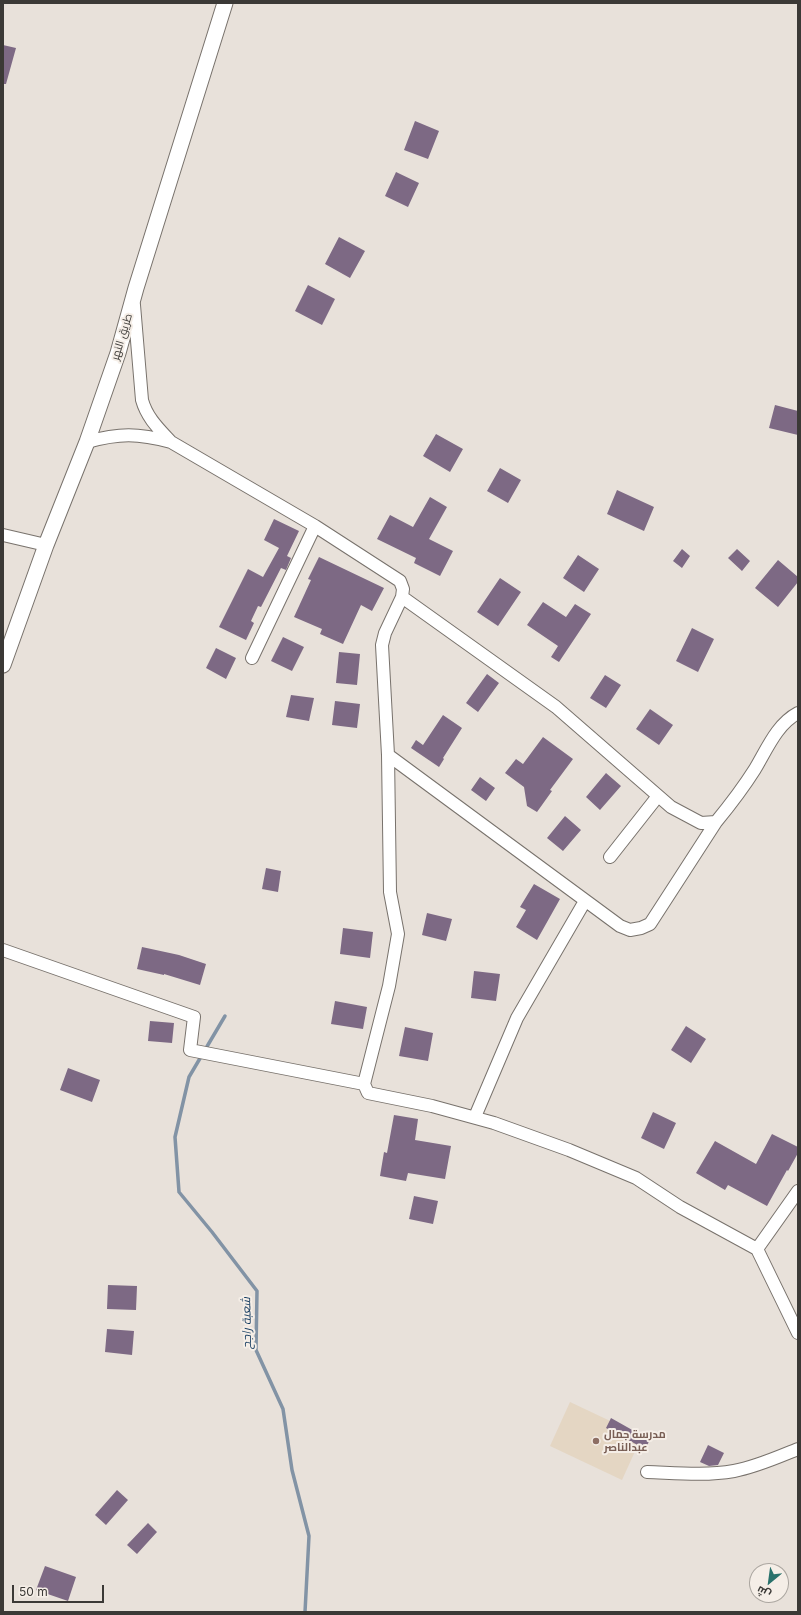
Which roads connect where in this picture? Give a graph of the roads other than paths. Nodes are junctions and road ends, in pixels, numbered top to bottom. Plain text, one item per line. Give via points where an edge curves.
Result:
1 (225, 3) edge
2 (133, 300) junction
3 (87, 442) junction
4 (171, 442) junction
5 (315, 526) junction
6 (3, 535) edge
7 (46, 545) junction
8 (402, 597) junction
9 (252, 658) dead end
10 (3, 665) edge
11 (798, 712) edge
12 (388, 755) junction
13 (658, 796) junction
14 (716, 822) junction
15 (610, 857) dead end
16 (585, 901) junction
17 (3, 950) edge
18 (364, 1084) junction
19 (476, 1112) dead end
20 (798, 1191) edge
21 (757, 1249) junction
22 (798, 1333) edge
23 (798, 1449) edge
24 (647, 1472) dead end

1 - 2 main road, طريق النهر
2 - 3 main road, طريق النهر via 118,353
2 - 4 street via 142,400 151,420
3 - 4 street via 110,436 128,435 148,436
3 - 7 main road, طريق النهر
4 - 5 street
5 - 8 street via 400,581
5 - 9 street
6 - 7 street
7 - 10 main road, طريق النهر
8 - 12 street via 382,645
8 - 13 street via 556,707
11 - 14 street via 790,717 773,738 729,807
12 - 16 street
12 - 18 street via 390,892 398,934 389,986
13 - 14 street via 671,807 701,823
13 - 15 street
14 - 16 street via 650,924 630,930 620,926
16 - 19 street via 517,1018
17 - 18 street via 194,1017 190,1050
18 - 21 street via 368,1093 432,1106 494,1123 636,1178 680,1207
20 - 21 street
21 - 22 street
23 - 24 street via 734,1471 698,1474

